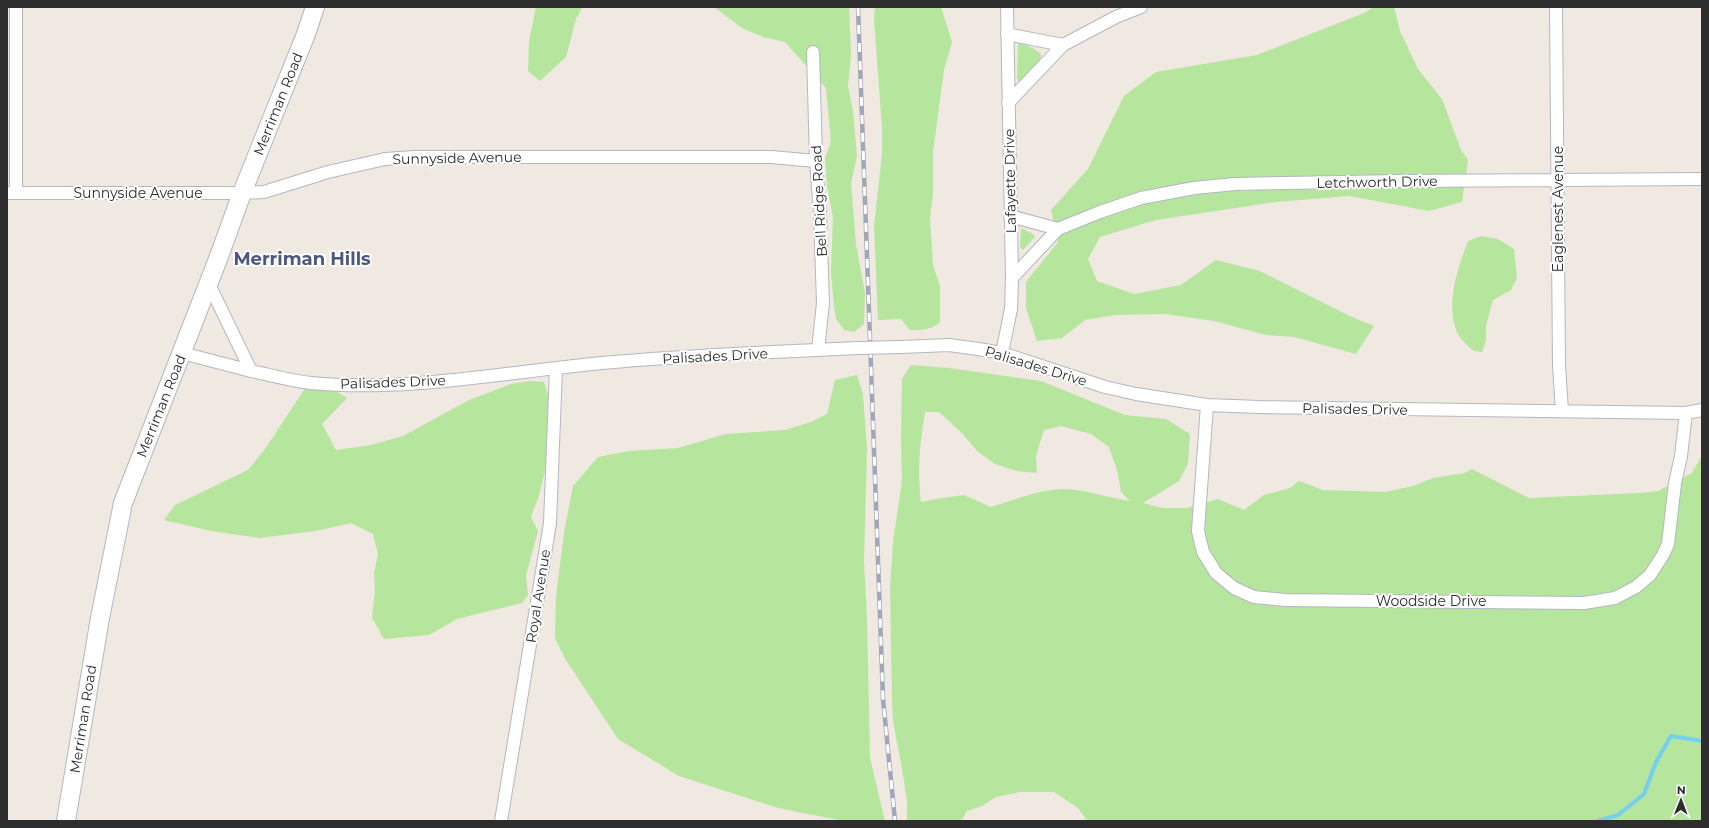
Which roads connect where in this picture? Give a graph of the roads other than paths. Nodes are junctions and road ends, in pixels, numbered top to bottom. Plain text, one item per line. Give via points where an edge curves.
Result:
1 (16, 7) edge
2 (314, 7) edge
3 (1007, 7) edge
4 (1141, 7) edge
5 (1556, 7) edge
6 (1007, 34) junction
7 (1063, 45) junction
8 (813, 52) dead end
9 (1008, 103) junction
10 (816, 162) junction
11 (1702, 179) edge
12 (1558, 180) junction
13 (11, 193) edge
14 (242, 193) junction
15 (1010, 216) junction
16 (1058, 229) junction
17 (1012, 278) junction
18 (209, 284) junction
19 (818, 350) junction
20 (182, 353) junction
21 (1002, 353) junction
22 (556, 368) junction
23 (251, 371) junction
24 (1207, 405) junction
25 (1702, 410) edge
26 (1562, 411) junction
27 (1686, 413) junction
28 (66, 821) edge
29 (501, 821) edge

1 - 13 street
2 - 14 main road, Merriman Road via 306,34
3 - 6 street, Lafayette Drive
4 - 7 street
5 - 12 street, Eaglenest Avenue
6 - 7 street
6 - 9 street, Lafayette Drive
7 - 9 street
8 - 10 street, Bell Ridge Road
9 - 15 street, Lafayette Drive
10 - 14 street, Sunnyside Avenue via 771,157 415,157 385,160 328,172 264,192
10 - 19 street, Bell Ridge Road via 823,303
11 - 12 street, Letchworth Drive
12 - 16 street, Letchworth Drive via 1256,183 1194,188 1141,198
12 - 26 street, Eaglenest Avenue via 1559,366
13 - 14 street, Sunnyside Avenue
14 - 18 main road, Merriman Road
15 - 16 street
15 - 17 street, Lafayette Drive
16 - 17 street, Letchworth Drive
17 - 21 street, Lafayette Drive via 1010,309
18 - 20 main road, Merriman Road
18 - 23 street
19 - 21 street, Palisades Drive, bridge via 949,345
19 - 22 street, Palisades Drive via 710,355
20 - 23 street, Palisades Drive
20 - 28 main road, Merriman Road via 123,503 100,618
21 - 24 street, Palisades Drive via 1105,387 1162,400
22 - 23 street, Palisades Drive via 389,385 309,383
22 - 29 street, Royal Avenue via 550,523
24 - 26 street, Palisades Drive via 1259,408
24 - 27 street, Woodside Drive via 1198,531 1203,552 1216,573 1234,588 1254,597 1285,600 1584,602 1605,600 1626,593 1650,575 1668,544
25 - 27 street, Palisades Drive
26 - 27 street, Palisades Drive

